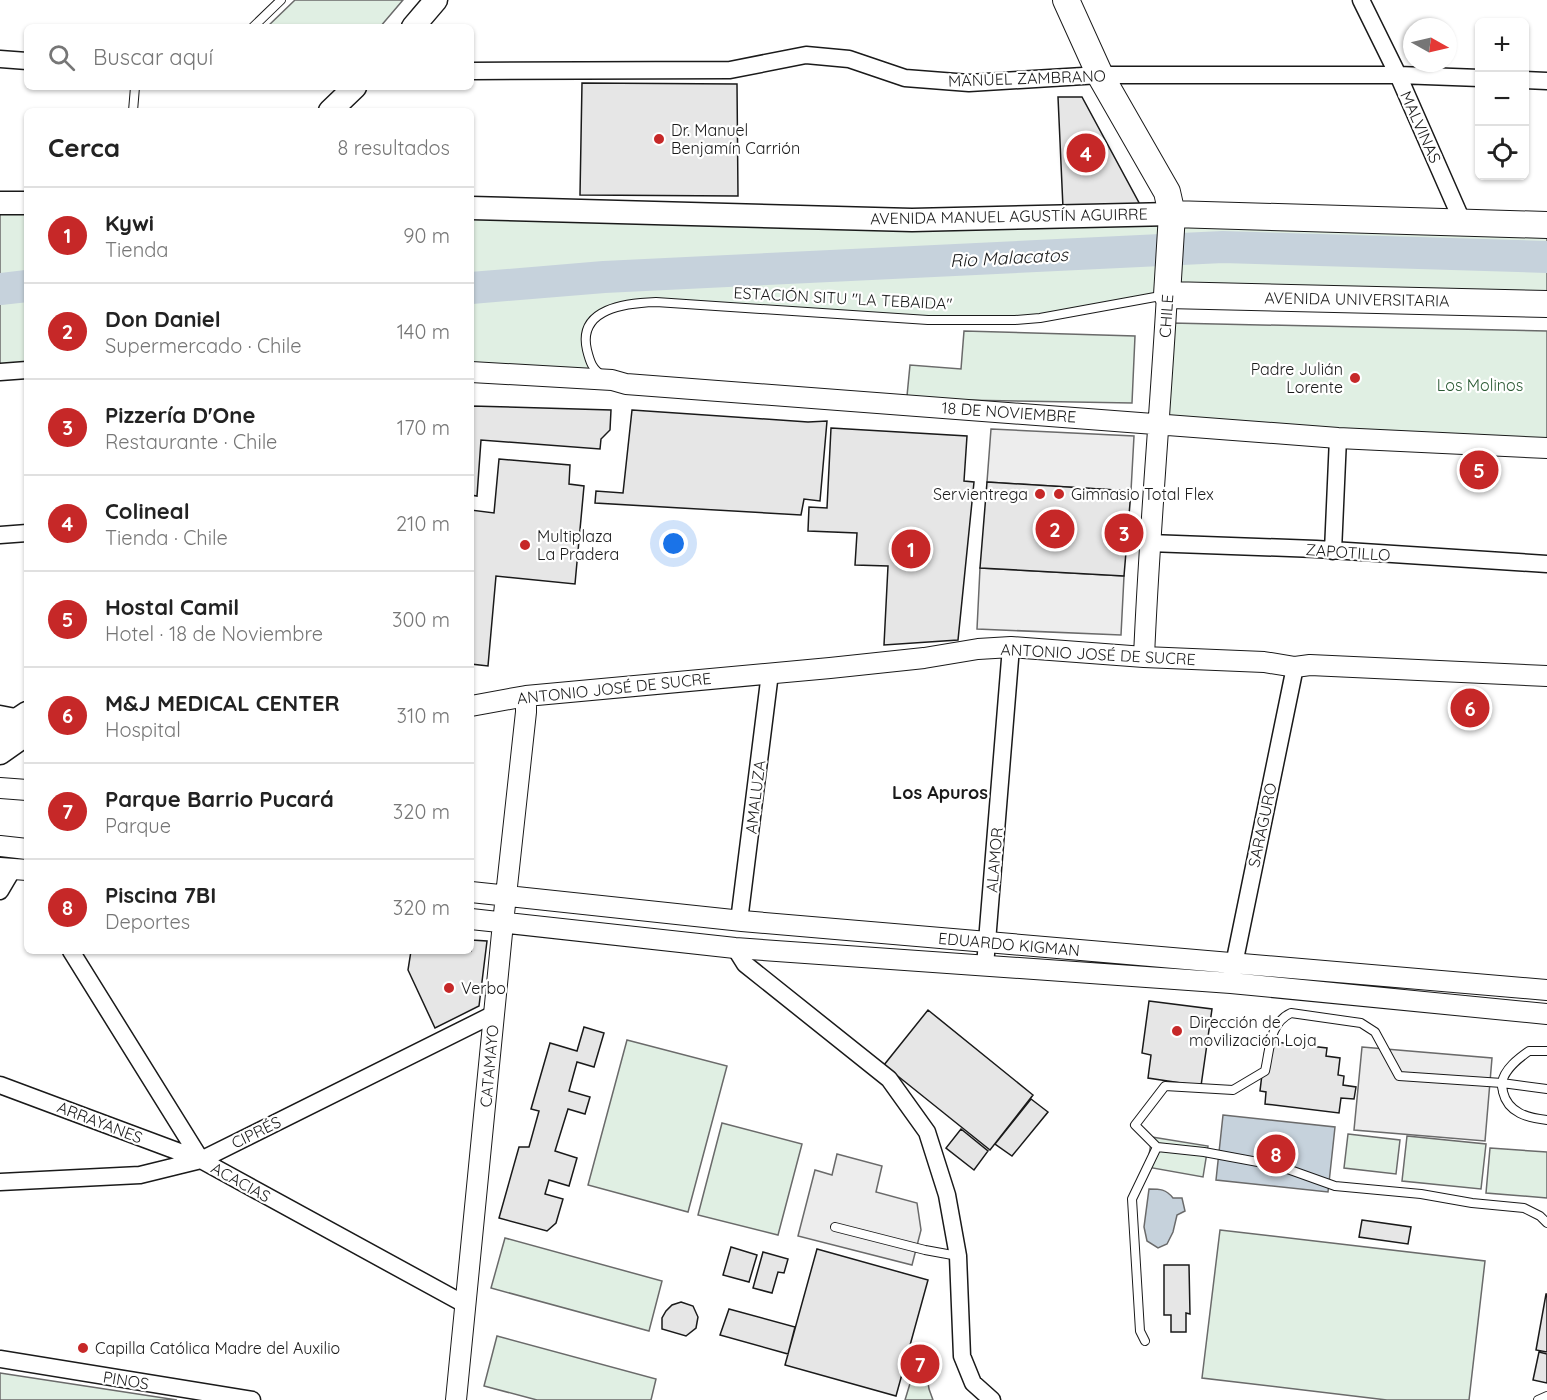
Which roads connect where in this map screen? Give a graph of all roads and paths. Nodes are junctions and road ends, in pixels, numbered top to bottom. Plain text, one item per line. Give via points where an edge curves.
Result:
1 (281, 0) edge
2 (1066, 0) edge
3 (1361, 0) edge
4 (256, 24) edge
5 (0, 60) edge
6 (24, 61) edge
7 (474, 71) edge
8 (1100, 75) junction
9 (1398, 75) junction
10 (1475, 78) edge
11 (1529, 80) edge
12 (1547, 81) edge
13 (135, 90) edge
14 (352, 90) edge
15 (133, 108) edge
16 (333, 108) edge
17 (0, 203) edge
18 (24, 203) edge
19 (474, 208) edge
20 (1172, 220) junction
21 (1463, 223) junction
22 (1547, 225) edge
23 (1167, 291) junction
24 (1547, 304) edge
25 (24, 370) edge
26 (0, 372) edge
27 (474, 372) edge
28 (612, 380) junction
29 (1159, 423) junction
30 (1338, 438) junction
31 (1547, 448) edge
32 (24, 533) edge
33 (0, 535) edge
34 (1149, 543) junction
35 (1333, 551) junction
36 (1547, 564) edge
37 (1011, 647) junction
38 (1144, 657) junction
39 (1295, 667) junction
40 (770, 673) junction
41 (1547, 676) edge
42 (526, 696) junction
43 (474, 705) edge
44 (0, 714) edge
45 (24, 720) edge
46 (24, 722) edge
47 (24, 723) edge
48 (0, 731) edge
49 (0, 753) edge
50 (0, 788) edge
51 (24, 790) edge
52 (0, 846) edge
53 (24, 848) edge
54 (13, 871) edge
55 (0, 891) edge
56 (474, 892) edge
57 (506, 895) junction
58 (474, 919) edge
59 (739, 921) junction
60 (503, 923) junction
61 (988, 942) junction
62 (735, 948) junction
63 (73, 954) edge
64 (1233, 962) junction
65 (984, 966) junction
66 (1231, 983) junction
67 (1547, 990) edge
68 (494, 1014) junction
69 (1547, 1014) edge
70 (1547, 1051) edge
71 (1502, 1083) junction
72 (0, 1085) edge
73 (1547, 1089) edge
74 (1547, 1120) edge
75 (1157, 1147) junction
76 (201, 1160) junction
77 (0, 1182) edge
78 (1547, 1223) edge
79 (835, 1227) dead end
80 (958, 1256) junction
81 (466, 1305) junction
82 (1145, 1341) dead end
83 (0, 1359) edge
84 (1547, 1395) edge
85 (223, 1398) edge
86 (252, 1400) edge
87 (456, 1400) edge
88 (992, 1400) edge
89 (1538, 1400) edge

1 - 4 lane
2 - 8 main road, CHILE
3 - 9 street, MALVINAS
5 - 6 street
7 - 8 street, MANUEL ZAMBRANO via 730,70 806,55 849,59 905,78 969,82
8 - 9 street, MANUEL ZAMBRANO
8 - 20 main road, CHILE via 1167,192
9 - 10 street, MANUEL ZAMBRANO
9 - 21 street, MALVINAS
11 - 12 street
13 - 15 lane
14 - 16 main road
17 - 18 main road
19 - 20 main road, AVENIDA MANUEL AGUSTÍN AGUIRRE via 912,220
20 - 21 main road, AVENIDA MANUEL AGUSTÍN AGUIRRE
20 - 23 main road, CHILE
21 - 22 main road, AVENIDA MANUEL AGUSTÍN AGUIRRE
23 - 24 main road, AVENIDA UNIVERSITARIA
23 - 28 lane, ESTACIÓN SITU "LA TEBAIDA" via 1015,320 928,320 632,303 597,315 588,329 586,345 591,367
23 - 29 street, CHILE
25 - 26 street
27 - 28 street, 18 DE NOVIEMBRE
28 - 29 street, 18 DE NOVIEMBRE
29 - 30 street, 18 DE NOVIEMBRE
29 - 34 street, CHILE
30 - 31 street, 18 DE NOVIEMBRE
30 - 35 street
32 - 33 street
34 - 35 street, ZAPOTILLO
34 - 38 street, CHILE
35 - 36 street, ZAPOTILLO
37 - 38 street, ANTONIO JOSÉ DE SUCRE
37 - 40 street, ANTONIO JOSÉ DE SUCRE
37 - 61 street, ALAMOR
38 - 39 street, ANTONIO JOSÉ DE SUCRE
39 - 41 street, ANTONIO JOSÉ DE SUCRE
39 - 64 street, SARAGURO
40 - 42 street, ANTONIO JOSÉ DE SUCRE
40 - 59 street, AMALUZA
42 - 43 street, ANTONIO JOSÉ DE SUCRE
42 - 57 street, CATAMAYO
44 - 45 street
46 - 48 main road
47 - 49 main road
50 - 51 street
52 - 53 street
53 - 54 street
54 - 55 street
56 - 57 street, EDUARDO KIGMAN
57 - 59 street, EDUARDO KIGMAN
57 - 60 street, CATAMAYO
58 - 60 street, EDUARDO KIGMAN
59 - 61 street, EDUARDO KIGMAN
59 - 62 street
60 - 62 street, EDUARDO KIGMAN
60 - 68 street, CATAMAYO
61 - 64 street, EDUARDO KIGMAN
61 - 65 street, ALAMOR
62 - 65 street, EDUARDO KIGMAN
62 - 80 street via 745,964 889,1079 927,1132 947,1195
63 - 76 street, ACACIAS
64 - 66 street, SARAGURO
64 - 67 street, EDUARDO KIGMAN
65 - 66 street, EDUARDO KIGMAN
66 - 69 street, EDUARDO KIGMAN
68 - 76 street, CIPRÉS
68 - 81 street, CATAMAYO
70 - 71 lane via 1529,1051 1511,1065
71 - 73 lane
71 - 74 lane via 1505,1099 1517,1113
71 - 75 lane via 1399,1076 1375,1032 1361,1023 1291,1013 1282,1017 1274,1030 1265,1071 1252,1080 1233,1090 1165,1086 1136,1125
72 - 76 street, ARRAYANES
75 - 78 lane via 1279,1166 1335,1186 1524,1208
75 - 82 lane via 1132,1199 1140,1330
76 - 77 street, CIPRÉS via 140,1175
76 - 81 street, ACACIAS
79 - 80 lane
80 - 88 street via 962,1356 973,1383
81 - 87 street, CATAMAYO
83 - 85 street, PINOS
84 - 89 lane
85 - 86 street, PINOS

